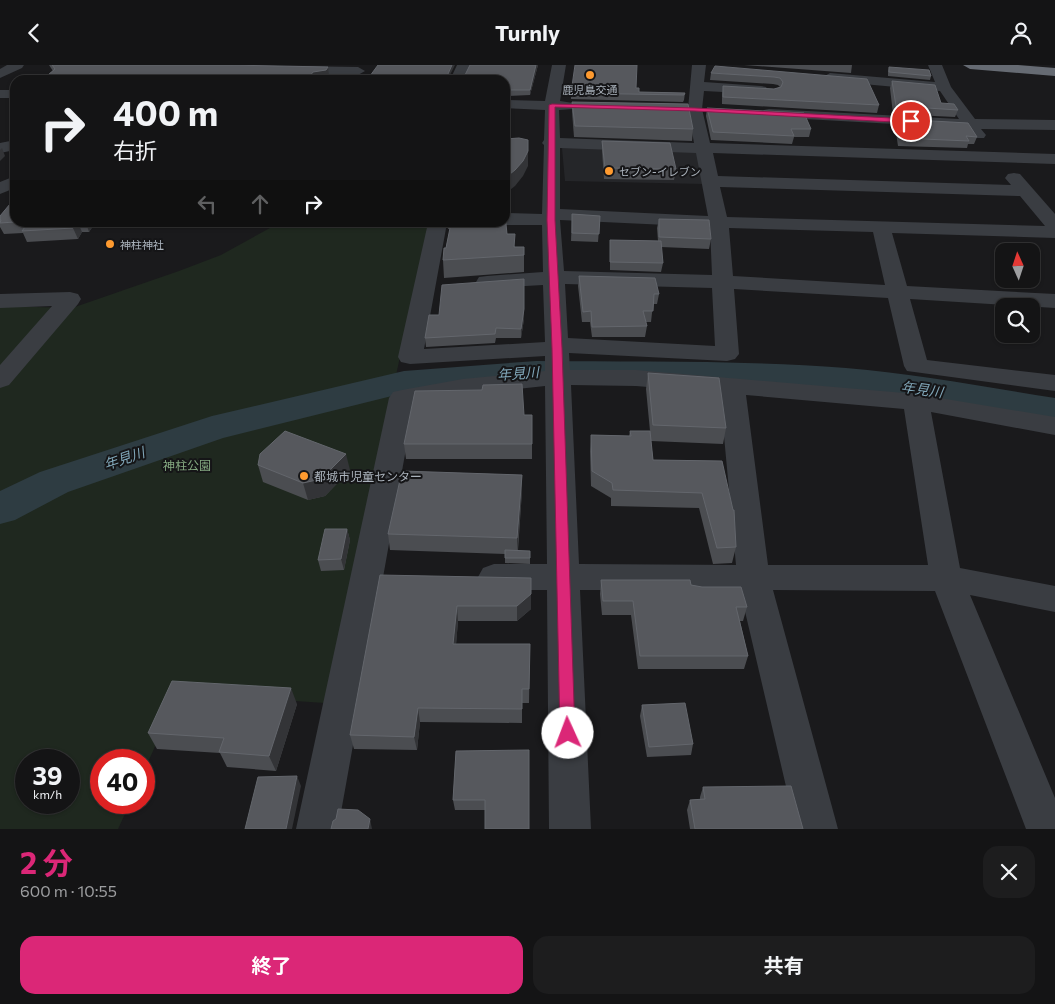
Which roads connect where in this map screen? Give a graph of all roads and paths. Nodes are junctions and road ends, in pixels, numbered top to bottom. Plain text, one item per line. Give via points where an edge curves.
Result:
1 (16, 65) edge
2 (559, 65) edge
3 (935, 65) edge
4 (979, 65) edge
5 (281, 69) edge
6 (701, 71) edge
7 (356, 72) edge
8 (1055, 72) edge
9 (0, 74) edge
10 (944, 87) junction
11 (771, 90) edge
12 (827, 93) edge
13 (936, 103) edge
14 (510, 104) edge
15 (956, 104) junction
16 (552, 105) junction
17 (580, 106) edge
18 (754, 113) edge
19 (970, 124) junction
20 (1055, 125) edge
21 (550, 143) junction
22 (704, 147) junction
23 (995, 156) junction
24 (1055, 159) edge
25 (711, 181) junction
26 (1025, 191) junction
27 (551, 217) junction
28 (510, 219) edge
29 (719, 222) junction
30 (1055, 226) edge
31 (438, 227) edge
32 (880, 227) junction
33 (1055, 232) edge
34 (554, 278) junction
35 (723, 282) junction
36 (445, 285) junction
37 (896, 291) junction
38 (0, 301) edge
39 (1055, 301) edge
40 (557, 363) junction
41 (0, 380) edge
42 (1055, 383) edge
43 (732, 385) junction
44 (916, 402) junction
45 (1055, 426) edge
46 (465, 577) edge
47 (753, 578) junction
48 (946, 578) junction
49 (563, 579) junction
50 (1055, 599) edge
51 (317, 829) edge
52 (570, 829) edge
53 (817, 829) edge
54 (1047, 829) edge

1 - 9 street
2 - 16 street
3 - 10 street
4 - 8 highway
5 - 7 street
6 - 11 street
6 - 22 street via 695,110
10 - 12 street via 817,76
10 - 15 street
13 - 15 street
14 - 16 street
15 - 19 street
16 - 17 street
16 - 21 street
18 - 19 street
19 - 20 street
19 - 23 street
21 - 22 street
21 - 27 street
22 - 23 street
22 - 25 street
23 - 24 street
23 - 26 street
25 - 26 street
25 - 29 street
26 - 30 street
27 - 28 street
27 - 29 street
27 - 34 street
29 - 32 street
29 - 35 street
31 - 36 street
32 - 33 street
32 - 37 street
34 - 35 street
34 - 36 street
34 - 40 street
35 - 37 street
35 - 40 street via 727,354 571,345
36 - 40 street via 410,357
37 - 39 street
37 - 42 street via 916,366
38 - 41 street via 70,299
40 - 43 street via 636,377
40 - 49 street
40 - 51 street via 463,387 402,398 382,576
43 - 44 street
43 - 47 street
44 - 45 street
44 - 48 street
46 - 49 street
47 - 48 street
47 - 49 street
47 - 53 street
48 - 50 street
48 - 54 street
49 - 52 street

